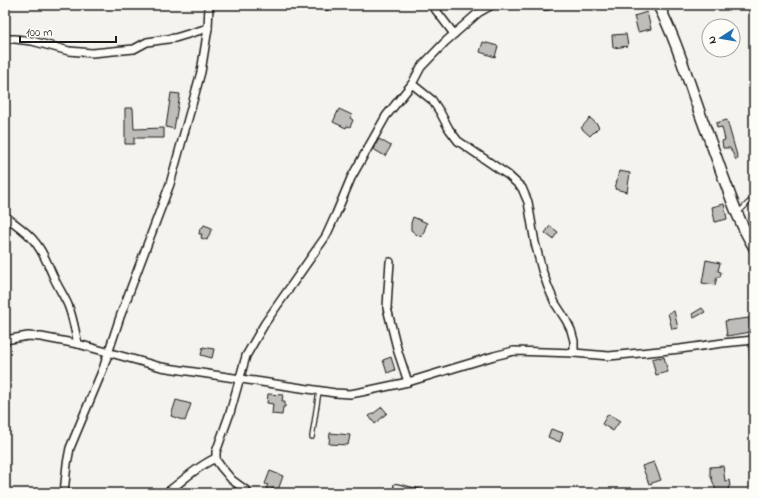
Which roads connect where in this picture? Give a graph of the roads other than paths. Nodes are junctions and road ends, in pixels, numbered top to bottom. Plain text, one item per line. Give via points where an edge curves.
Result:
1 (209, 5) edge
2 (318, 5) edge
3 (336, 5) edge
4 (432, 5) edge
5 (492, 5) edge
6 (542, 5) edge
7 (550, 5) edge
8 (658, 5) edge
9 (208, 28) junction
10 (454, 34) junction
11 (5, 39) edge
12 (412, 84) junction
13 (754, 198) edge
14 (737, 214) junction
15 (5, 216) edge
16 (754, 247) edge
17 (390, 262) dead end
18 (5, 340) edge
19 (754, 340) edge
20 (78, 344) junction
21 (108, 353) junction
22 (574, 353) junction
23 (240, 379) junction
24 (408, 382) junction
25 (319, 391) junction
26 (312, 437) dead end
27 (216, 458) junction
28 (396, 486) dead end
29 (64, 493) edge
30 (166, 493) edge
31 (248, 493) edge
32 (425, 493) edge

1 - 9 street
2 - 3 street
4 - 10 street
5 - 10 street via 478,13
6 - 7 street
8 - 14 main road via 672,35
9 - 11 street via 175,38 147,42 134,49 92,53 69,51 26,40
9 - 21 street via 201,72 170,184
10 - 12 street via 421,67
12 - 22 street via 432,100 458,141 508,175 522,188 528,202 535,243 548,287 571,330
12 - 23 street via 386,116 351,178 326,236 265,323 246,356
13 - 14 lane
14 - 16 main road
15 - 20 street via 27,233 40,248 68,306
17 - 24 street via 388,308
18 - 20 street via 34,336
19 - 22 street via 609,356
20 - 21 street
21 - 23 street via 161,367
21 - 29 street via 104,369 70,448
22 - 24 street via 514,351
23 - 25 street
23 - 27 street
24 - 25 street via 350,394
25 - 26 lane
27 - 30 street via 198,468
27 - 31 street via 232,480
28 - 32 lane

